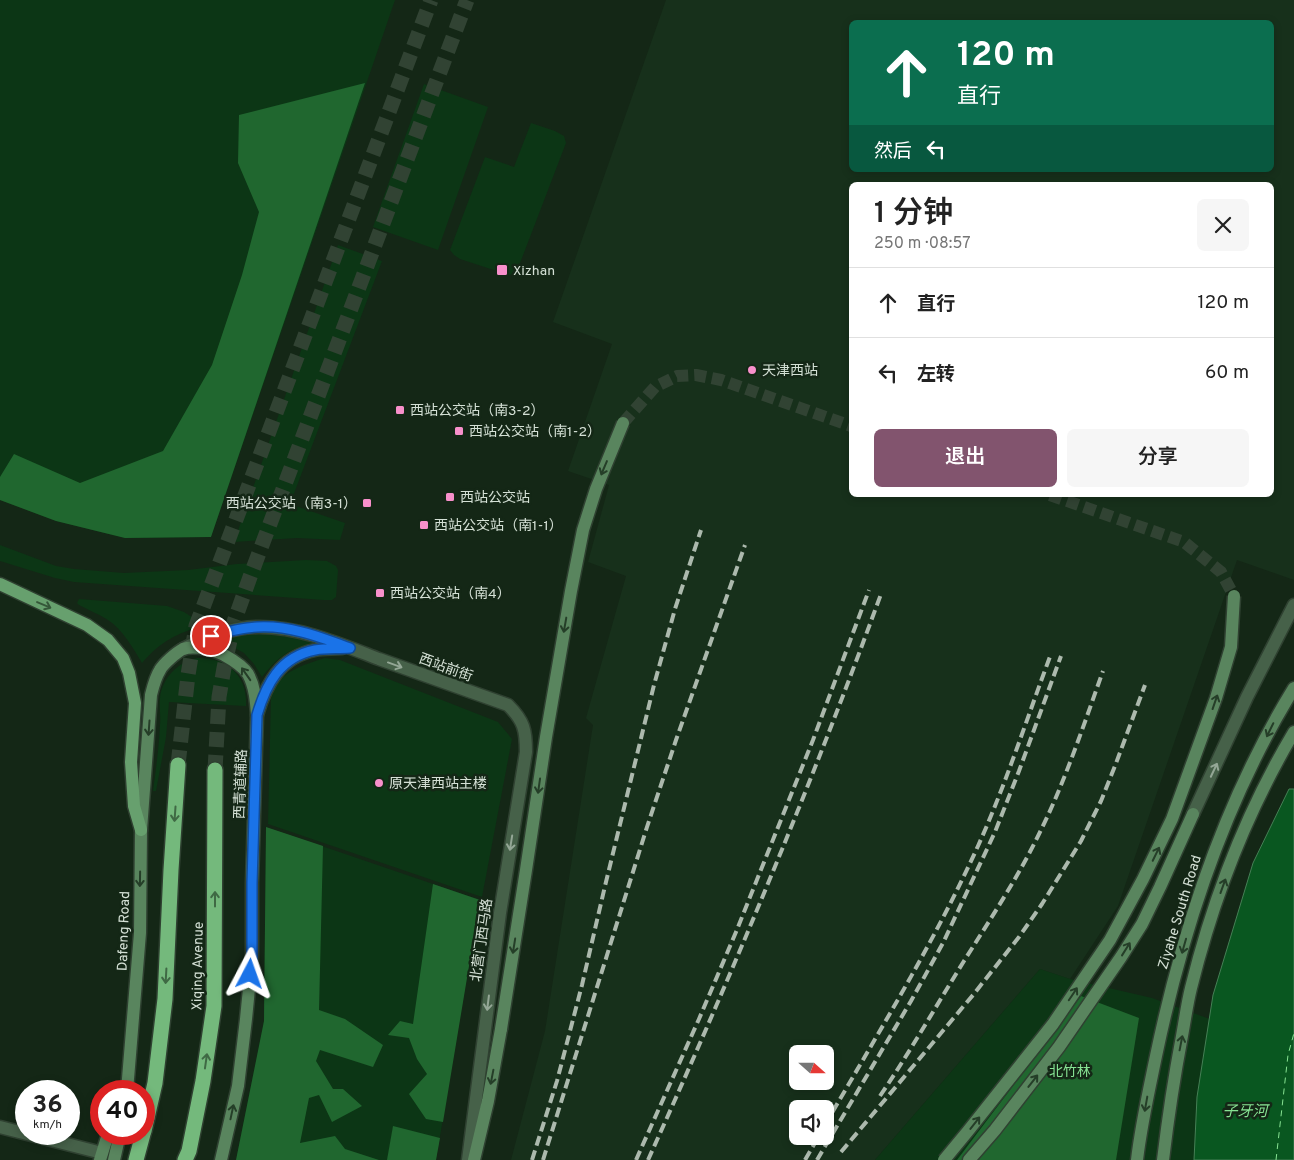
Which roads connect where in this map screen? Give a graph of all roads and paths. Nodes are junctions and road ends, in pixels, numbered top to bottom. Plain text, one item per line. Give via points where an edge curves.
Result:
1 (623, 423) tunnel mouth
2 (0, 584) edge
3 (1234, 596) tunnel mouth
4 (1294, 605) edge
5 (350, 648) junction
6 (183, 649) junction
7 (1294, 688) edge
8 (257, 715) junction
9 (523, 726) joint
10 (1294, 732) edge
11 (178, 765) tunnel mouth
12 (216, 770) tunnel mouth
13 (141, 830) junction
14 (132, 1032) junction
15 (121, 1080) edge
16 (128, 1080) edge
17 (155, 1083) edge
18 (0, 1127) edge
19 (105, 1145) edge
20 (117, 1145) edge
21 (140, 1145) edge
22 (101, 1157) edge
23 (114, 1160) edge
24 (136, 1160) edge
25 (185, 1160) edge
26 (221, 1160) edge
27 (468, 1160) edge
28 (474, 1160) edge
29 (944, 1160) edge
30 (969, 1160) edge
31 (1137, 1160) edge
32 (1163, 1160) edge

1 -> 28 street, bridge via 583,530 546,737 501,1029
2 -> 13 main road via 87,625 108,640 123,658 135,703 131,762 134,806
29 -> 3 street, bridge via 1053,1024 1110,940 1143,880 1172,819 1216,698 1231,647
30 -> 4 street via 1059,1047 1142,924 1247,697
5 - 6 street, 西站前街 via 294,630 256,627 211,636
5 - 8 street via 314,650 285,664 266,690
5 -> 9 street, 西站前街 via 508,705
8 -> 6 street, 西青道辅路 via 253,685 238,664 212,650
6 -> 13 street via 160,669 151,696
7 -> 31 street, Ziyahe South Road via 1275,719 1229,814 1192,917 1162,1024
26 -> 8 street, 西青道辅路 via 238,1086 252,958
9 -> 27 street, 北营门西马路 via 526,752 500,914
32 -> 10 street via 1191,990 1204,942 1249,820
11 -> 17 highway, Xiqing Avenue via 166,999
25 -> 12 highway, Xiqing Avenue via 203,1081 214,1006
13 -> 14 street, Dafeng Road via 140,934
14 - 15 street
14 - 16 street
18 - 22 street
19 - 22 street
20 - 23 street
21 - 24 highway, Xiqing Avenue

